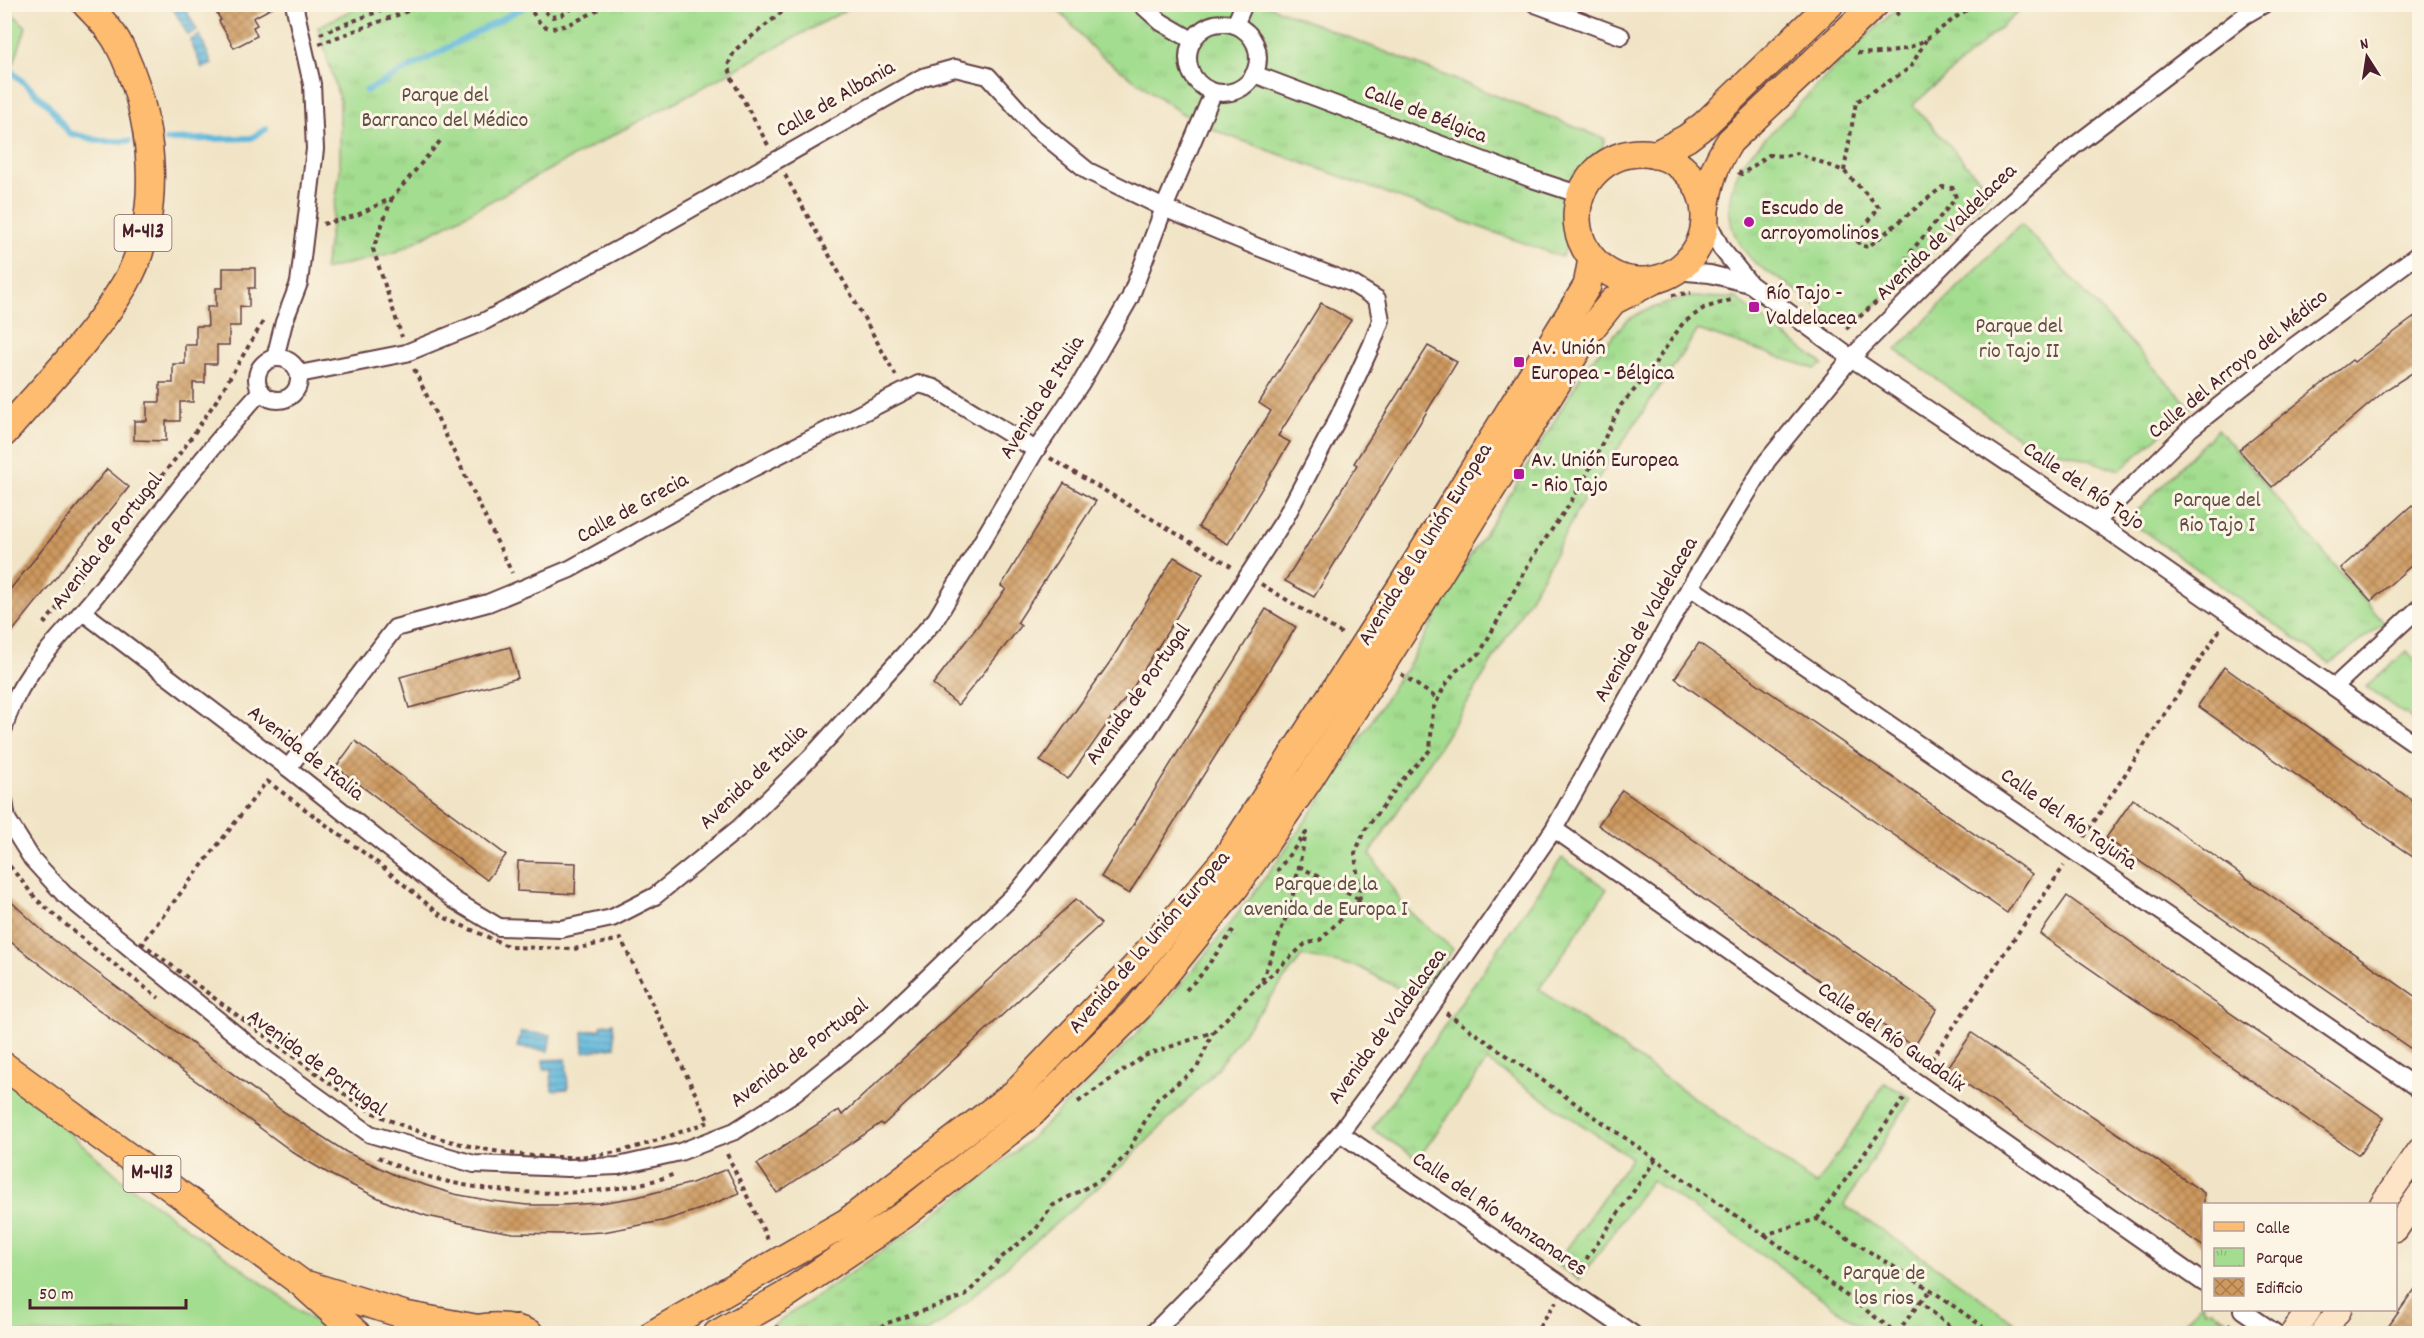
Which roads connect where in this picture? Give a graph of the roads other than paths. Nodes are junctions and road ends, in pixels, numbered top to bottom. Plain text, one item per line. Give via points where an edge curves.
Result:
1 (86, 4) edge
2 (294, 4) edge
3 (1141, 4) edge
4 (1244, 4) edge
5 (1535, 4) edge
6 (1830, 4) edge
7 (1875, 4) edge
8 (2264, 4) edge
9 (1235, 25) junction
10 (1621, 36) dead end
11 (1192, 40) junction
12 (1254, 74) junction
13 (1213, 93) junction
14 (1655, 155) junction
15 (1581, 195) junction
16 (1164, 208) junction
17 (1705, 213) junction
18 (2420, 253) edge
19 (1592, 259) junction
20 (1665, 283) junction
21 (1750, 284) junction
22 (1377, 299) joint
23 (275, 358) junction
24 (1851, 358) junction
25 (299, 374) junction
26 (261, 391) junction
27 (4, 433) edge
28 (1036, 450) junction
29 (2096, 522) junction
30 (1690, 587) junction
31 (2420, 607) edge
32 (83, 612) junction
33 (2334, 687) junction
34 (4, 728) edge
35 (2420, 747) edge
36 (288, 768) junction
37 (4, 801) edge
38 (1554, 829) junction
39 (4, 1066) edge
40 (2420, 1090) edge
41 (1340, 1133) junction
42 (2420, 1150) edge
43 (2420, 1194) edge
44 (2383, 1203) edge
45 (2397, 1228) edge
46 (300, 1282) junction
47 (2202, 1282) edge
48 (2243, 1311) edge
49 (2308, 1311) edge
50 (2338, 1311) edge
51 (467, 1331) edge
52 (357, 1334) edge
53 (530, 1334) edge
54 (653, 1334) edge
55 (717, 1334) edge
56 (1152, 1334) edge
57 (1633, 1334) edge
58 (2277, 1334) edge
59 (2292, 1334) edge
60 (2322, 1334) edge

1 - 27 main road, M-413 via 117,41 142,102 148,147 148,208 141,246 126,283 100,321
2 - 23 street via 312,84 315,148 298,283
3 - 11 street via 1161,22
4 - 9 street
5 - 10 street
6 - 14 main road via 1704,126
7 - 17 main road via 1730,141 1715,164
8 - 24 street, Avenida de Valdelacea via 2074,146 1971,237
9 - 11 street via 1218,23 1203,28
9 - 12 street via 1254,42 1258,60
11 - 13 street via 1187,53 1189,72 1200,86
12 - 13 street via 1235,92
12 - 15 street, Calle de Bélgica
13 - 16 street, Avenida de Italia
14 - 15 main road via 1637,154 1611,161 1590,179
14 - 17 main road via 1674,162 1689,175 1700,192
15 - 19 main road via 1578,229
16 - 22 street, Calle de Albania via 1351,283
16 - 25 street, Calle de Albania via 1088,171 1034,127 988,76 955,68 923,77 654,230 484,321 406,353
16 - 28 street, Avenida de Italia via 1130,298 1081,383
17 - 20 main road via 1702,237 1691,256
17 - 21 street, Calle del Río Tajo via 1721,248
18 - 29 street, Calle del Arroyo del Médico via 2190,429
19 - 20 main road via 1620,278
19 - 54 main road, Avenida de la Unión Europea via 1587,286 1227,857 1136,966 1014,1094 847,1222
20 - 21 street, Calle del Río Tajo via 1710,274
20 - 55 main road, Avenida de la Unión Europea via 1612,301 1589,331 1310,777 1236,886 1138,1008 1030,1114 905,1214 784,1296
21 - 24 street, Calle del Río Tajo
22 - 37 street, Avenida de Portugal via 1381,320 1339,416 1284,520 1146,733 1019,890 877,1026 794,1093 735,1131 680,1152 618,1166 474,1164 370,1134 267,1060 64,894 32,859 7,819
23 - 25 street via 294,365
23 - 26 street via 258,373
24 - 29 street, Calle del Río Tajo
24 - 30 street, Avenida de Valdelacea via 1767,461
25 - 26 street via 298,387 286,399 275,400
26 - 32 street, Avenida de Portugal via 216,440
28 - 36 street, Calle de Grecia via 933,388 919,384 747,471 570,569 488,603 395,628
28 - 36 street, Avenida de Italia via 936,620 810,758 739,828 655,896 612,918 561,929 499,927 454,900
29 - 33 street, Calle del Río Tajo
30 - 38 street, Avenida de Valdelacea
30 - 40 street, Calle del Río Tajuña
31 - 33 street
32 - 34 street, Avenida de Portugal via 20,687
32 - 36 street, Avenida de Italia
33 - 35 street, Calle del Río Tajo
38 - 41 street, Avenida de Valdelacea
38 - 47 street, Calle del Río Guadalix
39 - 46 main road, M-413
41 - 56 street, Avenida de Valdelacea via 1232,1253
41 - 57 street, Calle del Río Manzanares
42 - 44 street
43 - 45 street
46 - 51 main road, M-413
46 - 52 main road, M-413
48 - 58 street
49 - 59 street
50 - 60 street
51 - 53 main road, M-413 via 501,1326

